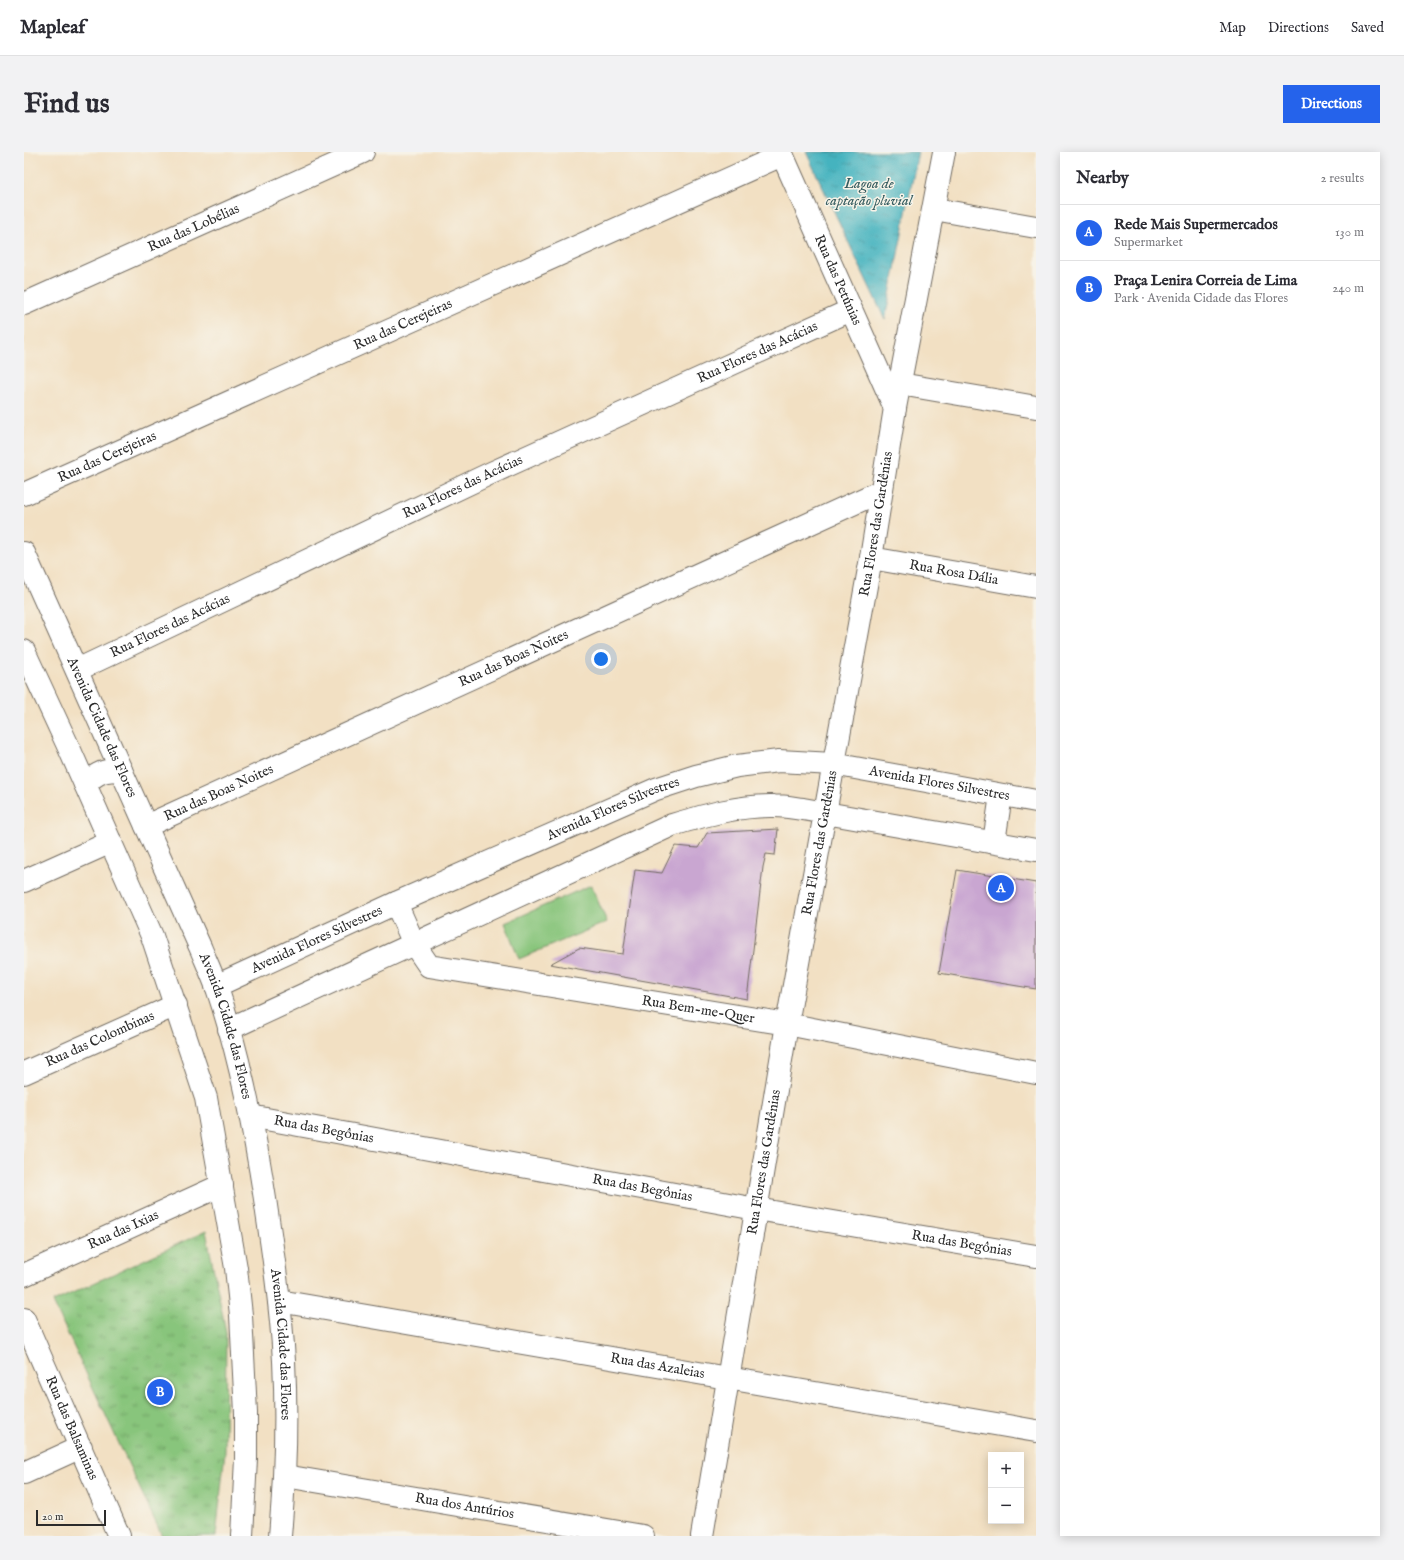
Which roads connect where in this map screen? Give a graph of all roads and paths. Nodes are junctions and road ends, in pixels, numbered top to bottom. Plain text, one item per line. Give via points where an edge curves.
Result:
1 (363, 152) edge
2 (944, 152) edge
3 (782, 153) edge
4 (934, 209) junction
5 (1036, 227) edge
6 (24, 304) edge
7 (852, 310) junction
8 (900, 384) junction
9 (1036, 407) edge
10 (895, 408) junction
11 (881, 491) junction
12 (24, 494) edge
13 (24, 553) edge
14 (871, 558) junction
15 (1036, 587) edge
16 (24, 651) edge
17 (77, 670) junction
18 (31, 687) edge
19 (833, 764) junction
20 (121, 770) junction
21 (85, 784) junction
22 (1001, 794) junction
23 (1036, 801) edge
24 (825, 813) junction
25 (146, 826) junction
26 (111, 842) junction
27 (994, 842) junction
28 (1036, 850) edge
29 (24, 881) edge
30 (396, 903) junction
31 (414, 944) junction
32 (216, 986) junction
33 (176, 1005) junction
34 (787, 1024) junction
35 (229, 1029) junction
36 (24, 1073) edge
37 (1036, 1073) edge
38 (250, 1116) junction
39 (222, 1185) junction
40 (756, 1209) junction
41 (1036, 1256) edge
42 (24, 1275) edge
43 (279, 1302) junction
44 (24, 1319) edge
45 (728, 1378) junction
46 (1036, 1431) edge
47 (81, 1447) junction
48 (24, 1473) edge
49 (285, 1476) junction
50 (120, 1536) edge
51 (242, 1536) edge
52 (280, 1536) edge
53 (644, 1536) edge
54 (702, 1536) edge

1 - 6 street, Rua das Lobélias
2 - 4 street, Rua Flores das Gardênias
3 - 7 street, Rua das Petúnias
3 - 12 street, Rua das Cerejeiras
4 - 5 street
4 - 8 street, Rua Flores das Gardênias
7 - 10 street, Rua das Petúnias
7 - 17 street, Rua Flores das Acácias via 490,474
8 - 9 street
8 - 10 street, Rua Flores das Gardênias
10 - 11 street, Rua Flores das Gardênias
11 - 14 street, Rua Flores das Gardênias
11 - 25 street, Rua das Boas Noites
13 - 17 street, Avenida Cidade das Flores
14 - 15 street, Rua Rosa Dália
14 - 19 street, Rua Flores das Gardênias
16 - 18 street
17 - 20 street, Avenida Cidade das Flores
18 - 21 street
19 - 22 street, Avenida Flores Silvestres
19 - 24 street, Rua Flores das Gardênias
19 - 30 street, Avenida Flores Silvestres via 779,761 736,766 696,776 656,789
20 - 21 street via 108,770 97,774
20 - 25 street, Avenida Cidade das Flores
21 - 26 street
22 - 23 street, Avenida Flores Silvestres
22 - 27 street
24 - 27 street
24 - 31 street via 776,806 742,807 672,825
24 - 34 street, Rua Flores das Gardênias
25 - 32 street, Avenida Cidade das Flores
26 - 29 street
26 - 33 street via 152,936
27 - 28 street
30 - 31 street, Rua Bem-me-Quer
30 - 32 street, Avenida Flores Silvestres
31 - 34 street, Rua Bem-me-Quer via 429,966
31 - 35 street
32 - 35 street, Avenida Cidade das Flores
33 - 36 street, Rua das Colombinas
33 - 39 street via 206,1098
34 - 37 street, Rua Bem-me-Quer
34 - 40 street, Rua Flores das Gardênias
35 - 38 street, Avenida Cidade das Flores
38 - 40 street, Rua das Begônias
38 - 43 street, Avenida Cidade das Flores
39 - 42 street, Rua das Ixias
39 - 51 street via 236,1268 244,1362 246,1459
40 - 41 street, Rua das Begônias
40 - 45 street, Rua Flores das Gardênias
43 - 45 street, Rua das Azaleias
43 - 49 street, Avenida Cidade das Flores via 284,1361
44 - 47 street, Rua das Balsaminas
45 - 46 street, Rua das Azaleias
45 - 54 street, Rua Flores das Gardênias
47 - 48 street
47 - 50 street, Rua das Balsaminas
49 - 52 street, Avenida Cidade das Flores
49 - 53 street, Rua dos Antúrios

